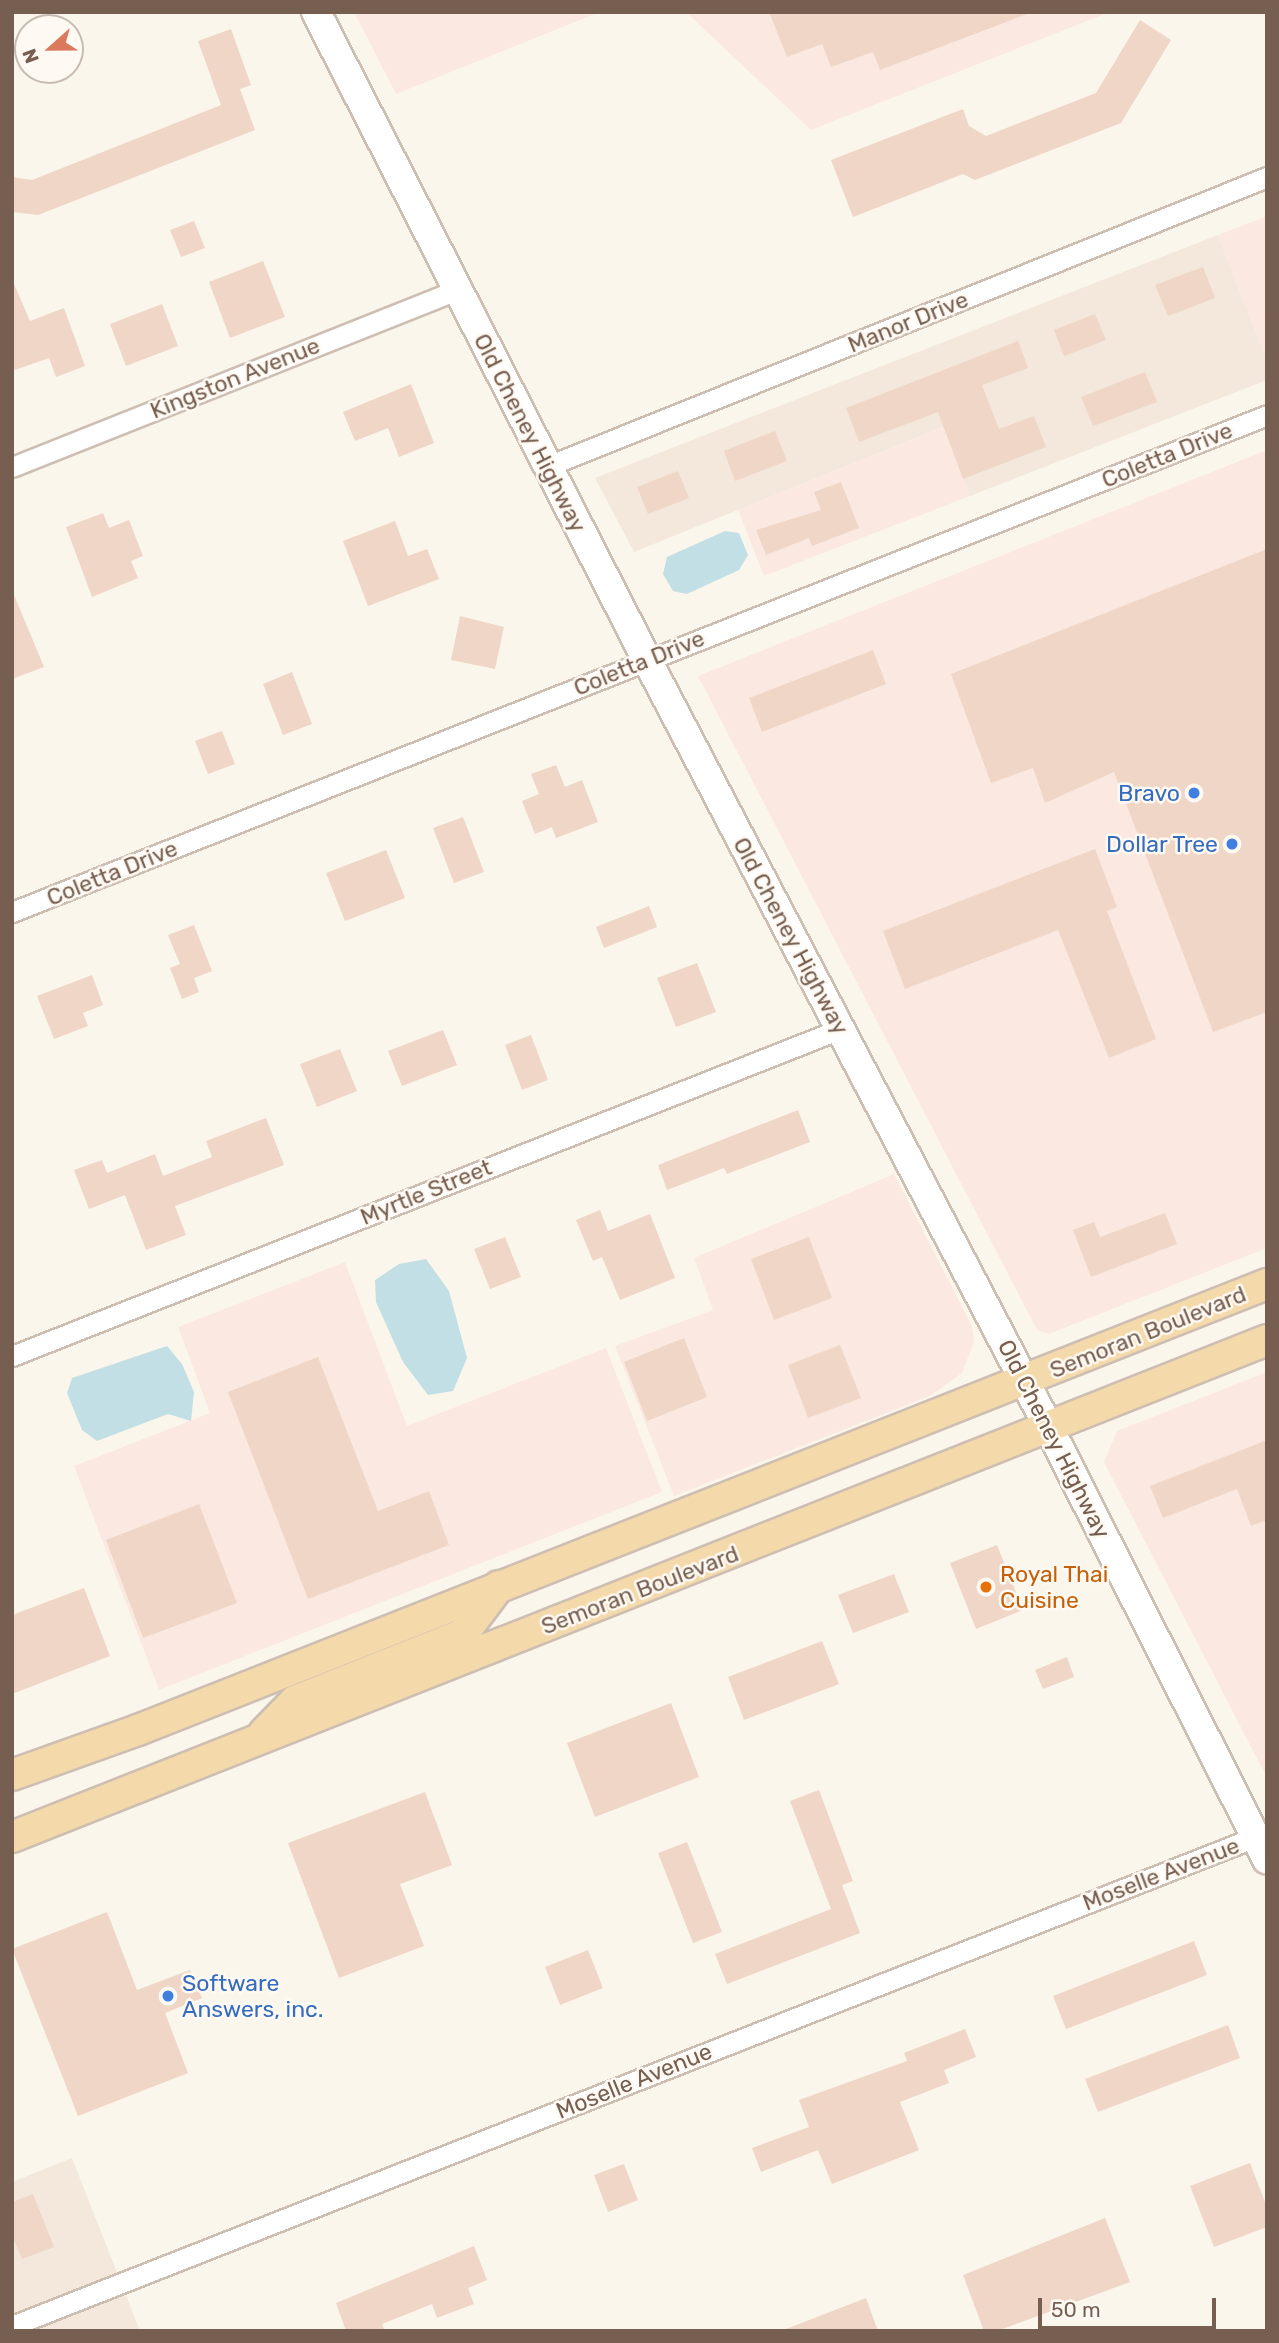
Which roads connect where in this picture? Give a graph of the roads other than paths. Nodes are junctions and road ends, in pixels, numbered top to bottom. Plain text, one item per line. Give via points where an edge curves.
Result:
1 (316, 12) edge
2 (1267, 177) edge
3 (457, 290) junction
4 (1267, 415) edge
5 (548, 466) junction
6 (12, 467) edge
7 (646, 660) junction
8 (12, 912) edge
9 (840, 1029) junction
10 (1267, 1284) edge
11 (1267, 1340) edge
12 (12, 1356) edge
13 (1025, 1381) junction
14 (1047, 1424) junction
15 (499, 1586) junction
16 (256, 1740) junction
17 (12, 1775) edge
18 (12, 1837) edge
19 (1261, 1849) edge
20 (12, 2326) edge

1 - 3 street, Old Cheney Highway
2 - 5 street, Manor Drive
3 - 5 street, Old Cheney Highway
3 - 6 street, Kingston Avenue
4 - 7 street, Coletta Drive
5 - 7 street, Old Cheney Highway
7 - 8 street, Coletta Drive
7 - 9 street, Old Cheney Highway
9 - 12 street, Myrtle Street
9 - 13 street, Old Cheney Highway
10 - 13 main road, Semoran Boulevard
11 - 14 main road, Semoran Boulevard
13 - 14 street, Old Cheney Highway
13 - 15 main road, Semoran Boulevard
14 - 16 main road, Semoran Boulevard via 679,1576
14 - 19 street, Old Cheney Highway
15 - 16 main road via 463,1634 295,1701
15 - 17 main road, Semoran Boulevard
16 - 18 main road, Semoran Boulevard
19 - 20 street, Moselle Avenue

